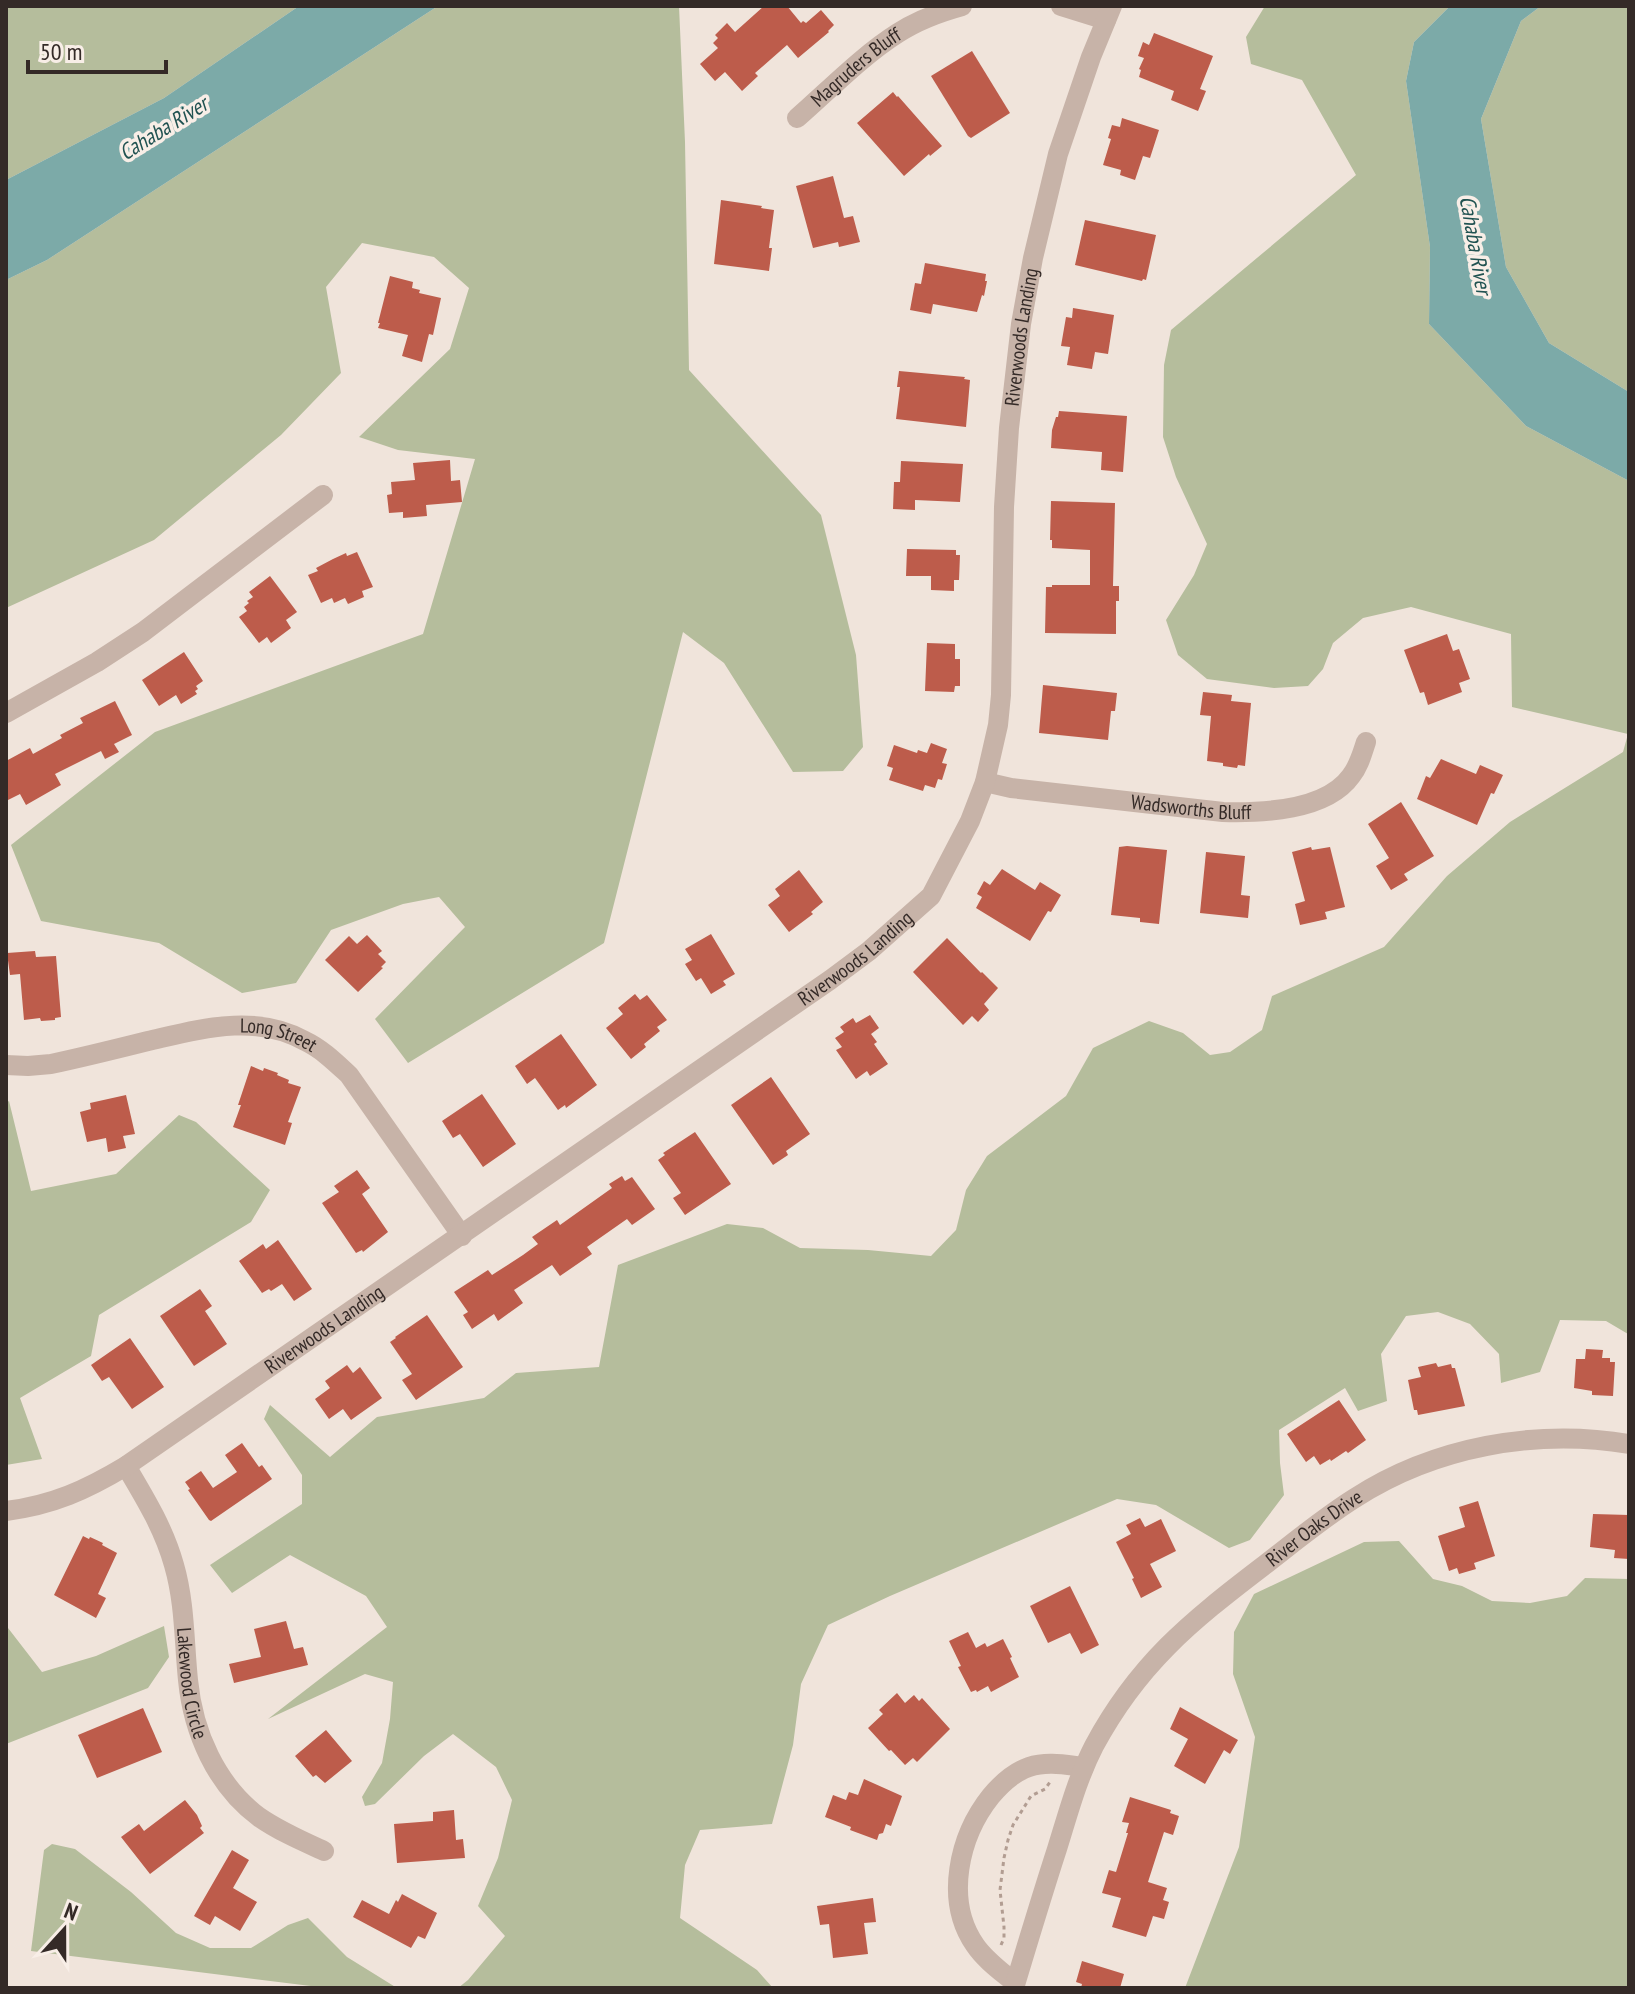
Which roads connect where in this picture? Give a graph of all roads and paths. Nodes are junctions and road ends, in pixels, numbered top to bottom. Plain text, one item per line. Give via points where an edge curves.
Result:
1 (962, 6) edge
2 (1061, 6) edge
3 (1109, 13) edge
4 (797, 118) dead end
5 (323, 495) dead end
6 (6, 713) edge
7 (1366, 742) dead end
8 (985, 782) junction
9 (6, 1065) edge
10 (462, 1236) junction
11 (1629, 1444) edge
12 (126, 1466) junction
13 (6, 1511) edge
14 (1058, 1764) junction
15 (1084, 1767) junction
16 (324, 1851) dead end
17 (993, 1964) junction
18 (1015, 1986) edge

1 - 4 street, Magruders Bluff via 897,33
2 - 3 street
3 - 8 street, Riverwoods Landing via 1052,177 1021,324 1005,492 1001,695
5 - 6 street via 143,632
7 - 8 street, Wadsworths Bluff via 1341,787 1316,800 1252,813
8 - 10 street, Riverwoods Landing via 931,896 869,951
9 - 10 street, Long Street via 51,1064 230,1024 282,1031 331,1058 349,1075
10 - 12 street, Riverwoods Landing
11 - 15 street, River Oaks Drive via 1546,1439 1479,1447 1407,1470 1356,1497 1170,1642 1121,1702
12 - 13 street, Riverwoods Landing via 67,1496
12 - 16 street, Lakewood Circle via 174,1565 191,1702 212,1761 258,1816
14 - 15 street, River Oaks Drive
14 - 17 path via 1045,1789 1031,1796 1008,1840 1000,1890 1004,1938
14 - 17 street, River Oaks Drive via 1014,1774 984,1805 965,1840 959,1902 975,1945
15 - 18 street, River Oaks Drive
17 - 18 street, River Oaks Drive

